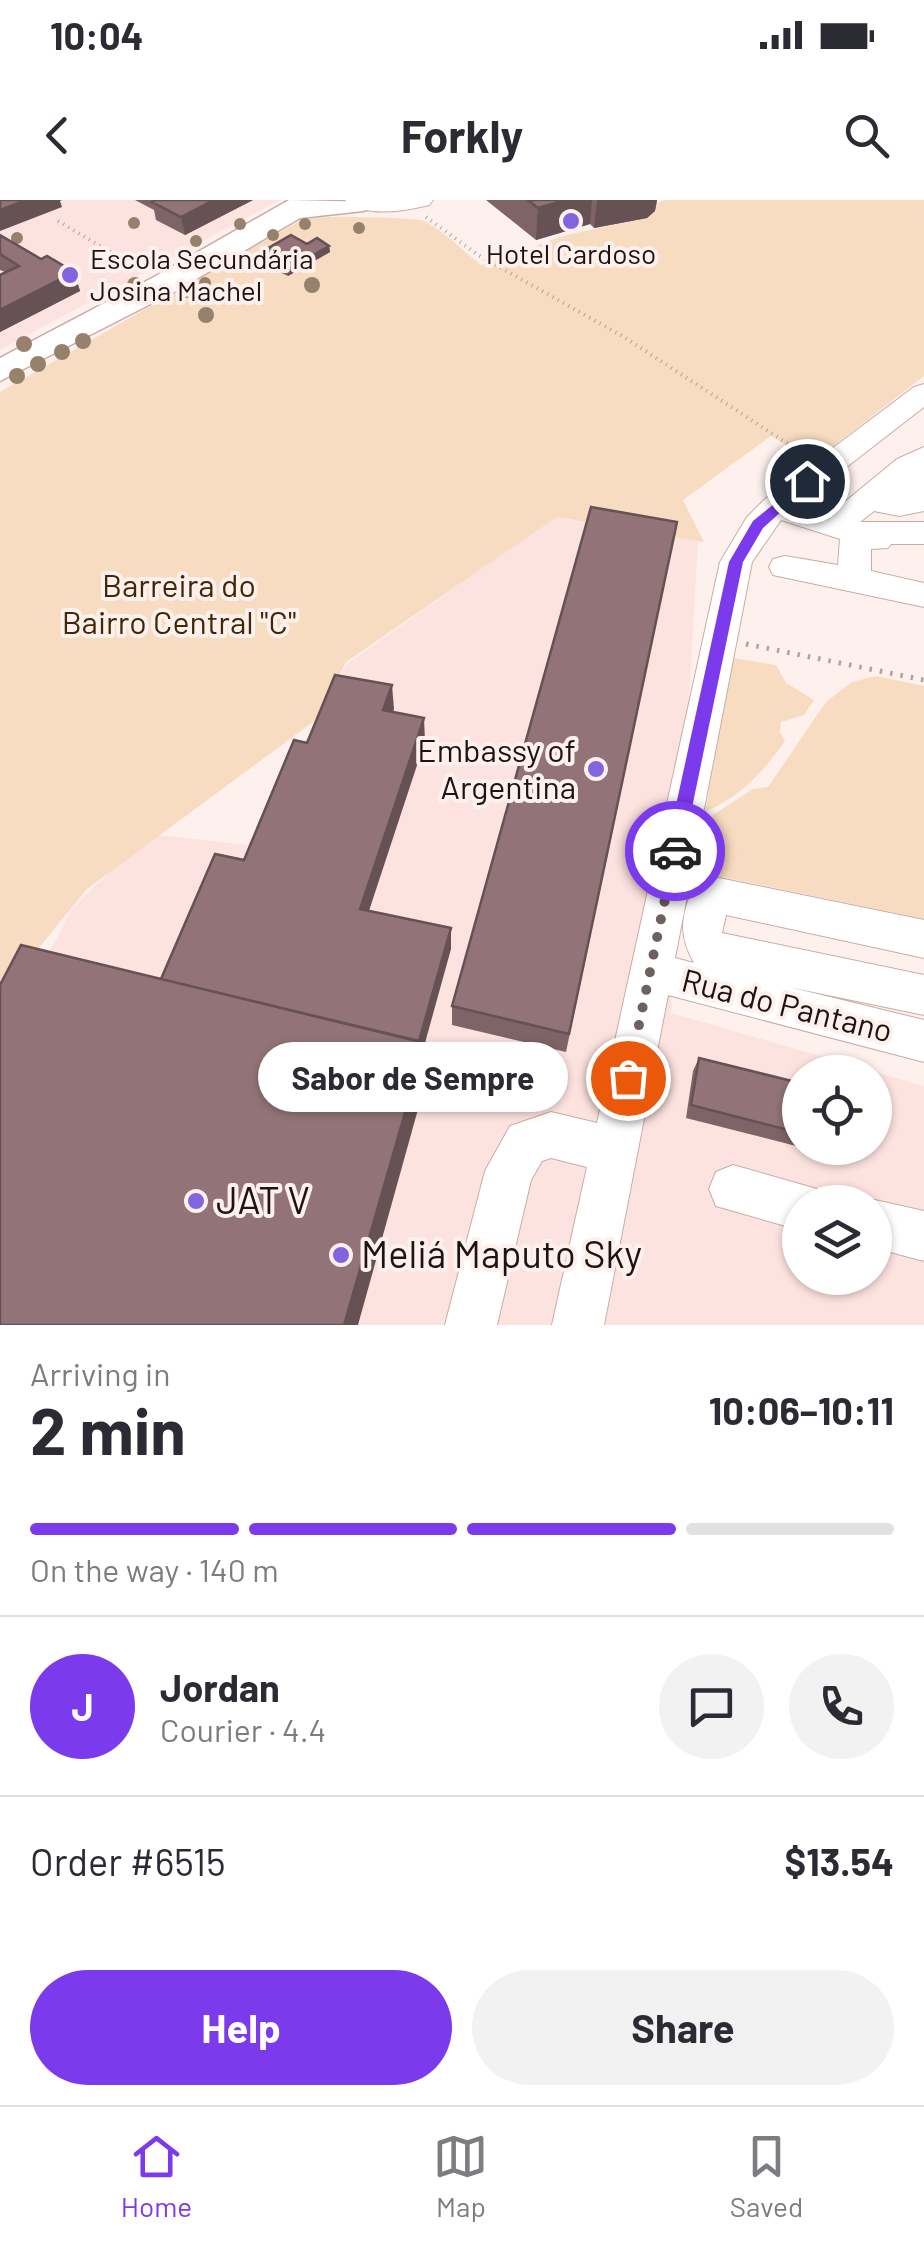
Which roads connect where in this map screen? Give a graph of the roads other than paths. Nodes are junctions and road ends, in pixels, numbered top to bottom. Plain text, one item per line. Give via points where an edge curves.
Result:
1 (360, 201) edge
2 (302, 205) edge
3 (425, 211) edge
4 (0, 371) edge
5 (924, 393) edge
6 (864, 437) junction
7 (919, 457) edge
8 (775, 506) junction
9 (845, 530) junction
10 (924, 533) edge
11 (924, 556) edge
12 (785, 567) dead end
13 (854, 578) junction
14 (924, 595) edge
15 (924, 939) edge
16 (649, 971) junction
17 (924, 994) edge
18 (924, 1041) edge
19 (613, 1150) junction
20 (733, 1189) dead end
21 (782, 1201) edge
22 (892, 1228) edge
23 (924, 1236) edge
24 (471, 1325) edge
25 (578, 1325) edge

1 - 2 main road
1 - 3 street
2 - 4 main road
5 - 6 street
6 - 7 street
6 - 8 street
7 - 9 street via 914,503 867,499
8 - 9 street
8 - 16 street via 736,562
9 - 10 street
9 - 11 street
9 - 13 street
12 - 13 street
13 - 14 street
15 - 17 street via 719,896 708,900 702,936 710,951
16 - 18 street, Rua do Pantano
16 - 19 street
19 - 24 street via 551,1135 526,1142 508,1171
19 - 25 street
20 - 21 street
22 - 23 street

